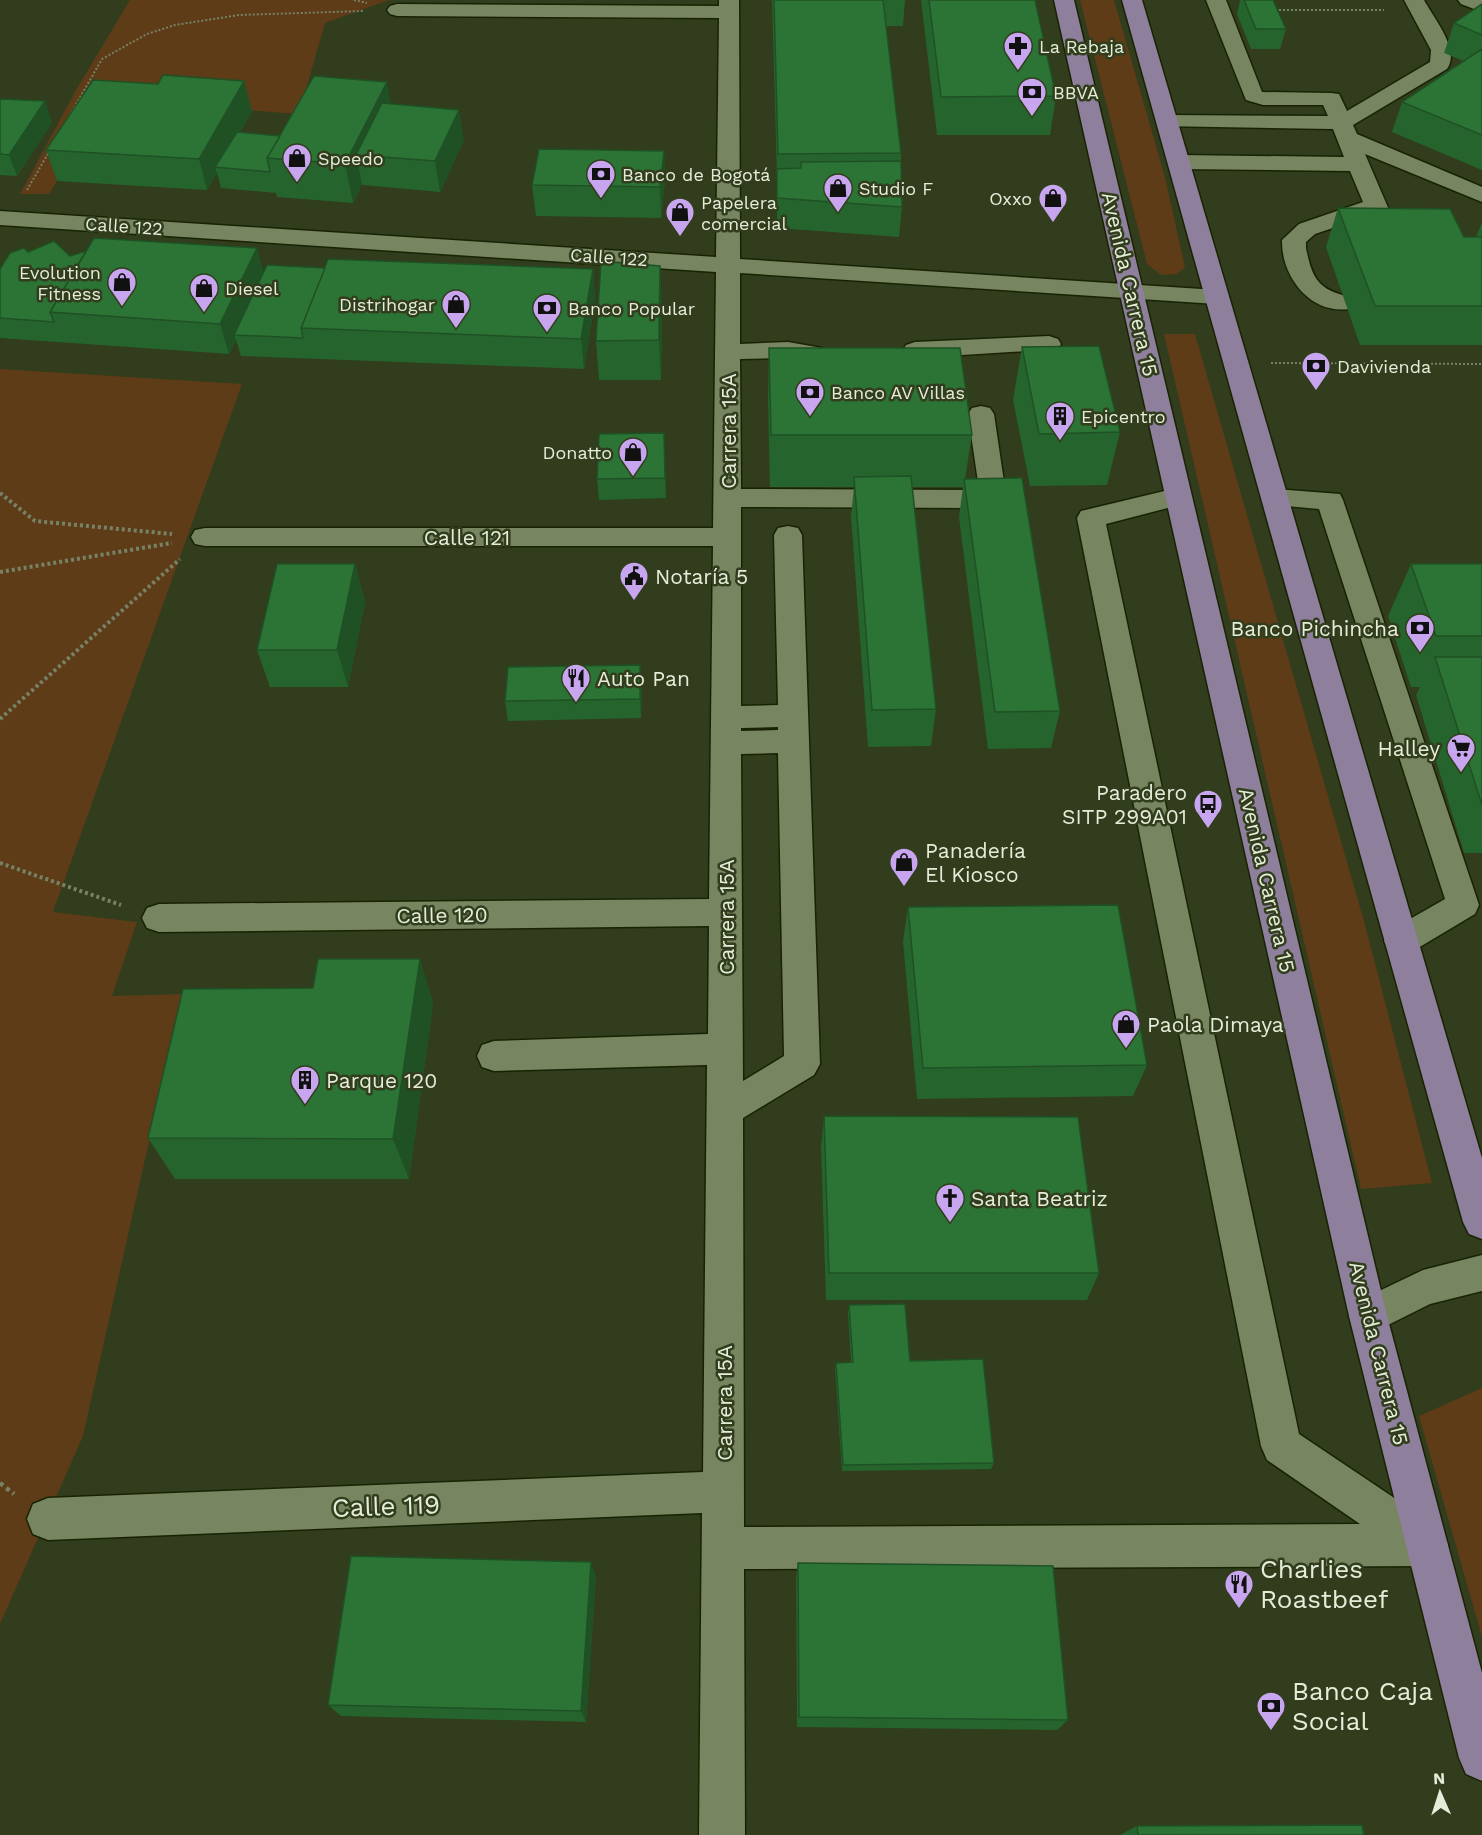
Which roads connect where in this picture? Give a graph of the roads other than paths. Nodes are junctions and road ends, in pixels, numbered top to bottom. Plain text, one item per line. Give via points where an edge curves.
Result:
1 (1064, 0) edge
2 (1132, 0) edge
3 (1468, 0) edge
4 (1218, 5) edge
5 (1417, 5) edge
6 (729, 6) edge
7 (1482, 6) edge
8 (397, 10) road end
9 (1167, 121) junction
10 (1350, 143) junction
11 (1176, 154) junction
12 (1482, 195) edge
13 (1376, 205) junction
14 (1408, 217) edge
15 (0, 218) edge
16 (1394, 247) edge
17 (728, 264) junction
18 (1132, 291) junction
19 (1217, 297) junction
20 (1346, 303) dead end
21 (1049, 344) edge
22 (897, 350) edge
23 (838, 352) edge
24 (728, 357) junction
25 (981, 414) dead end
26 (1177, 497) junction
27 (728, 498) junction
28 (1275, 498) junction
29 (788, 535) dead end
30 (205, 537) road end
31 (728, 537) junction
32 (794, 728) junction
33 (727, 730) junction
34 (726, 912) junction
35 (159, 918) road end
36 (1401, 941) junction
37 (726, 1049) junction
38 (494, 1056) dead end
39 (725, 1110) junction
40 (1482, 1222) edge
41 (1482, 1273) edge
42 (1368, 1316) junction
43 (723, 1492) junction
44 (48, 1519) dead end
45 (1427, 1545) junction
46 (723, 1548) junction
47 (1482, 1758) edge
48 (722, 1835) edge

1 - 18 main road, Avenida Carrera 15
2 - 9 main road
3 - 7 street
4 - 10 street via 1253,96 1331,99
5 - 10 street via 1441,50 1440,64
6 - 8 street
6 - 17 street, Carrera 15A
9 - 10 street
9 - 11 main road
10 - 11 street
10 - 12 street
10 - 13 street
11 - 19 main road
13 - 14 street
13 - 16 street
13 - 20 street via 1307,229 1294,240 1293,249 1310,291 1332,302
15 - 17 street, Calle 122
17 - 18 street, Calle 122
17 - 24 street, Carrera 15A
18 - 19 street, Calle 122
18 - 26 main road, Avenida Carrera 15
19 - 28 main road
21 - 22 street
23 - 24 street via 803,354 790,360
24 - 27 street, Carrera 15A
25 - 27 street via 991,482 983,495 973,499
26 - 42 main road, Avenida Carrera 15
26 - 45 street via 1091,518 1281,1446
27 - 31 street, Carrera 15A
28 - 36 main road
28 - 36 street via 1330,500 1463,905
29 - 32 street
30 - 31 street, Calle 121
31 - 33 street, Carrera 15A
32 - 33 street
32 - 39 street via 802,1065
33 - 34 street, Carrera 15A
34 - 35 street, Calle 120
34 - 37 street, Carrera 15A
36 - 40 main road
37 - 38 street
37 - 39 street, Carrera 15A
39 - 43 street, Carrera 15A
41 - 42 street via 1442,1279
42 - 45 main road, Avenida Carrera 15
43 - 44 street, Calle 119
43 - 46 street, Carrera 15A
45 - 46 street
45 - 47 main road, Avenida Carrera 15
46 - 48 street, Carrera 15A

